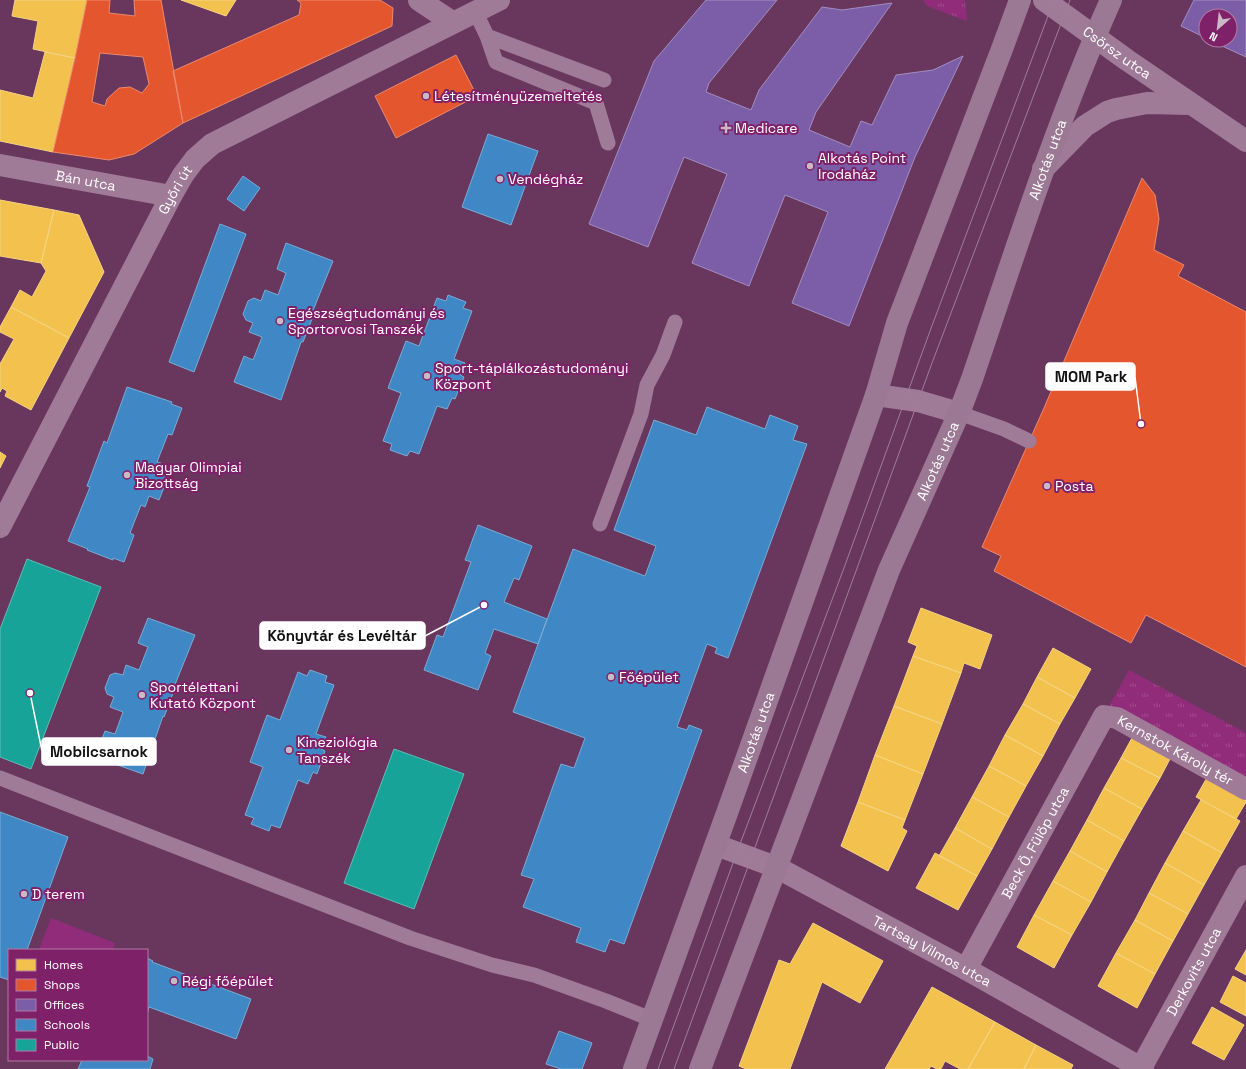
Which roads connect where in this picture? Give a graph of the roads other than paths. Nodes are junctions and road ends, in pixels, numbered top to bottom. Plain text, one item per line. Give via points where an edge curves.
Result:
1 (419, 0) edge
2 (498, 0) edge
3 (1020, 0) edge
4 (1044, 0) edge
5 (1111, 0) edge
6 (475, 12) junction
7 (452, 22) junction
8 (487, 36) junction
9 (1094, 37) junction
10 (604, 80) dead end
11 (1191, 104) junction
12 (1246, 141) edge
13 (608, 143) dead end
14 (0, 165) edge
15 (1043, 169) junction
16 (171, 196) junction
17 (675, 322) dead end
18 (876, 395) junction
19 (959, 413) junction
20 (1029, 441) dead end
21 (600, 524) dead end
22 (0, 527) edge
23 (1104, 716) joint
24 (0, 778) edge
25 (1246, 790) edge
26 (716, 845) junction
27 (776, 868) junction
28 (1246, 876) edge
29 (966, 969) junction
30 (653, 1020) junction
31 (634, 1069) edge
32 (700, 1069) edge
33 (1142, 1069) edge

1 - 7 street
2 - 6 street, Győri út
3 - 18 main road, Alkotás utca via 897,323
4 - 9 street, Csörsz utca
5 - 9 main road, Alkotás utca
6 - 7 street, Győri út
6 - 8 lane
7 - 16 street, Győri út via 212,144 195,159
8 - 10 lane
8 - 13 lane via 496,62 596,104
9 - 11 street, Csörsz utca
9 - 15 main road, Alkotás utca
11 - 12 street, Csörsz utca
11 - 15 street, Csörsz utca via 1147,103 1107,112 1085,126
14 - 16 street, Bán utca
15 - 19 main road, Alkotás utca
16 - 22 street, Győri út
17 - 21 lane via 663,355 647,385 641,414
18 - 19 street, Alkotás utca via 918,401
18 - 26 main road, Alkotás utca
19 - 20 lane
19 - 27 main road, Alkotás utca via 889,570
23 - 25 street, Kernstok Károly tér via 1118,718
23 - 29 street, Beck Ö. Fülöp utca
24 - 30 lane via 410,938 492,965 534,975
26 - 27 street, Tartsay Vilmos utca
26 - 30 main road, Alkotás utca
27 - 29 street, Tartsay Vilmos utca
27 - 32 main road, Alkotás utca
28 - 33 street, Derkovits utca
29 - 33 street, Tartsay Vilmos utca
30 - 31 main road, Alkotás utca

